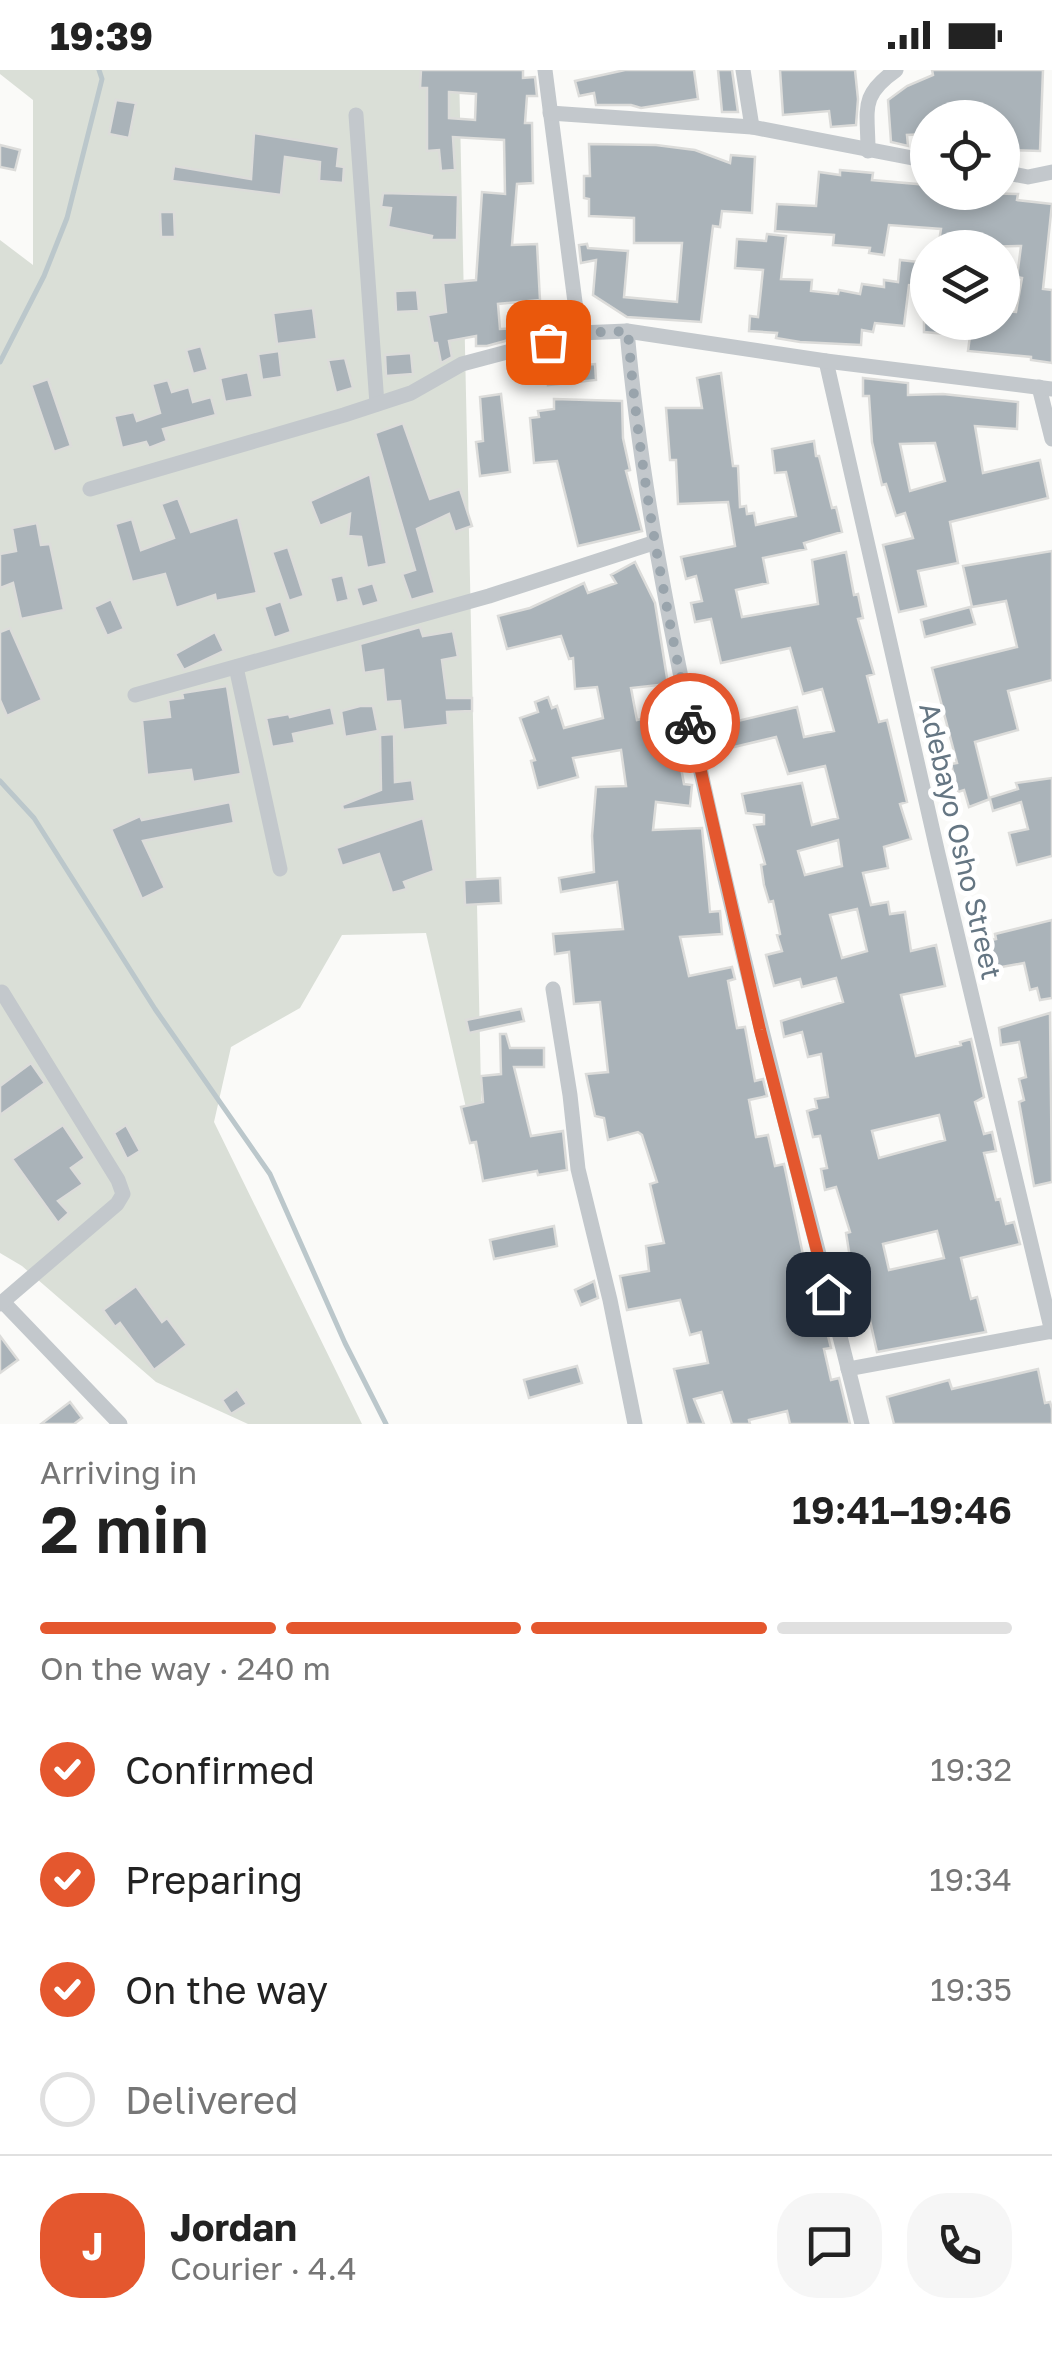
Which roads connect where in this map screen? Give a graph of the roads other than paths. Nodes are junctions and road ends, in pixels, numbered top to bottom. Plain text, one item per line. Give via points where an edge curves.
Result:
1 (545, 70) edge
2 (742, 70) edge
3 (896, 70) edge
4 (550, 114) junction
5 (356, 115) dead end
6 (752, 127) junction
7 (868, 152) junction
8 (910, 158) edge
9 (1052, 172) edge
10 (1020, 175) edge
11 (628, 331) junction
12 (579, 333) junction
13 (826, 361) junction
14 (1046, 388) edge
15 (377, 404) junction
16 (1052, 439) edge
17 (90, 489) dead end
18 (653, 544) junction
19 (236, 667) junction
20 (135, 695) dead end
21 (280, 869) dead end
22 (553, 990) dead end
23 (2, 992) edge
24 (1, 1303) edge
25 (1052, 1331) edge
26 (848, 1369) junction
27 (120, 1424) edge
28 (635, 1424) edge
29 (862, 1424) edge

1 - 4 street
2 - 6 street
3 - 7 street via 872,87
4 - 6 street
4 - 12 street
5 - 15 street
6 - 7 street
7 - 8 street
9 - 10 street
11 - 12 street
11 - 13 street
11 - 18 street
12 - 15 street via 462,364
13 - 14 street
13 - 25 street, Adebayo Osho Street
14 - 16 street
15 - 17 street
18 - 19 street
18 - 26 street via 760,1030
19 - 20 street
19 - 21 street
22 - 28 street via 578,1169
23 - 24 street via 123,1194
24 - 27 street
25 - 26 street
26 - 29 street

